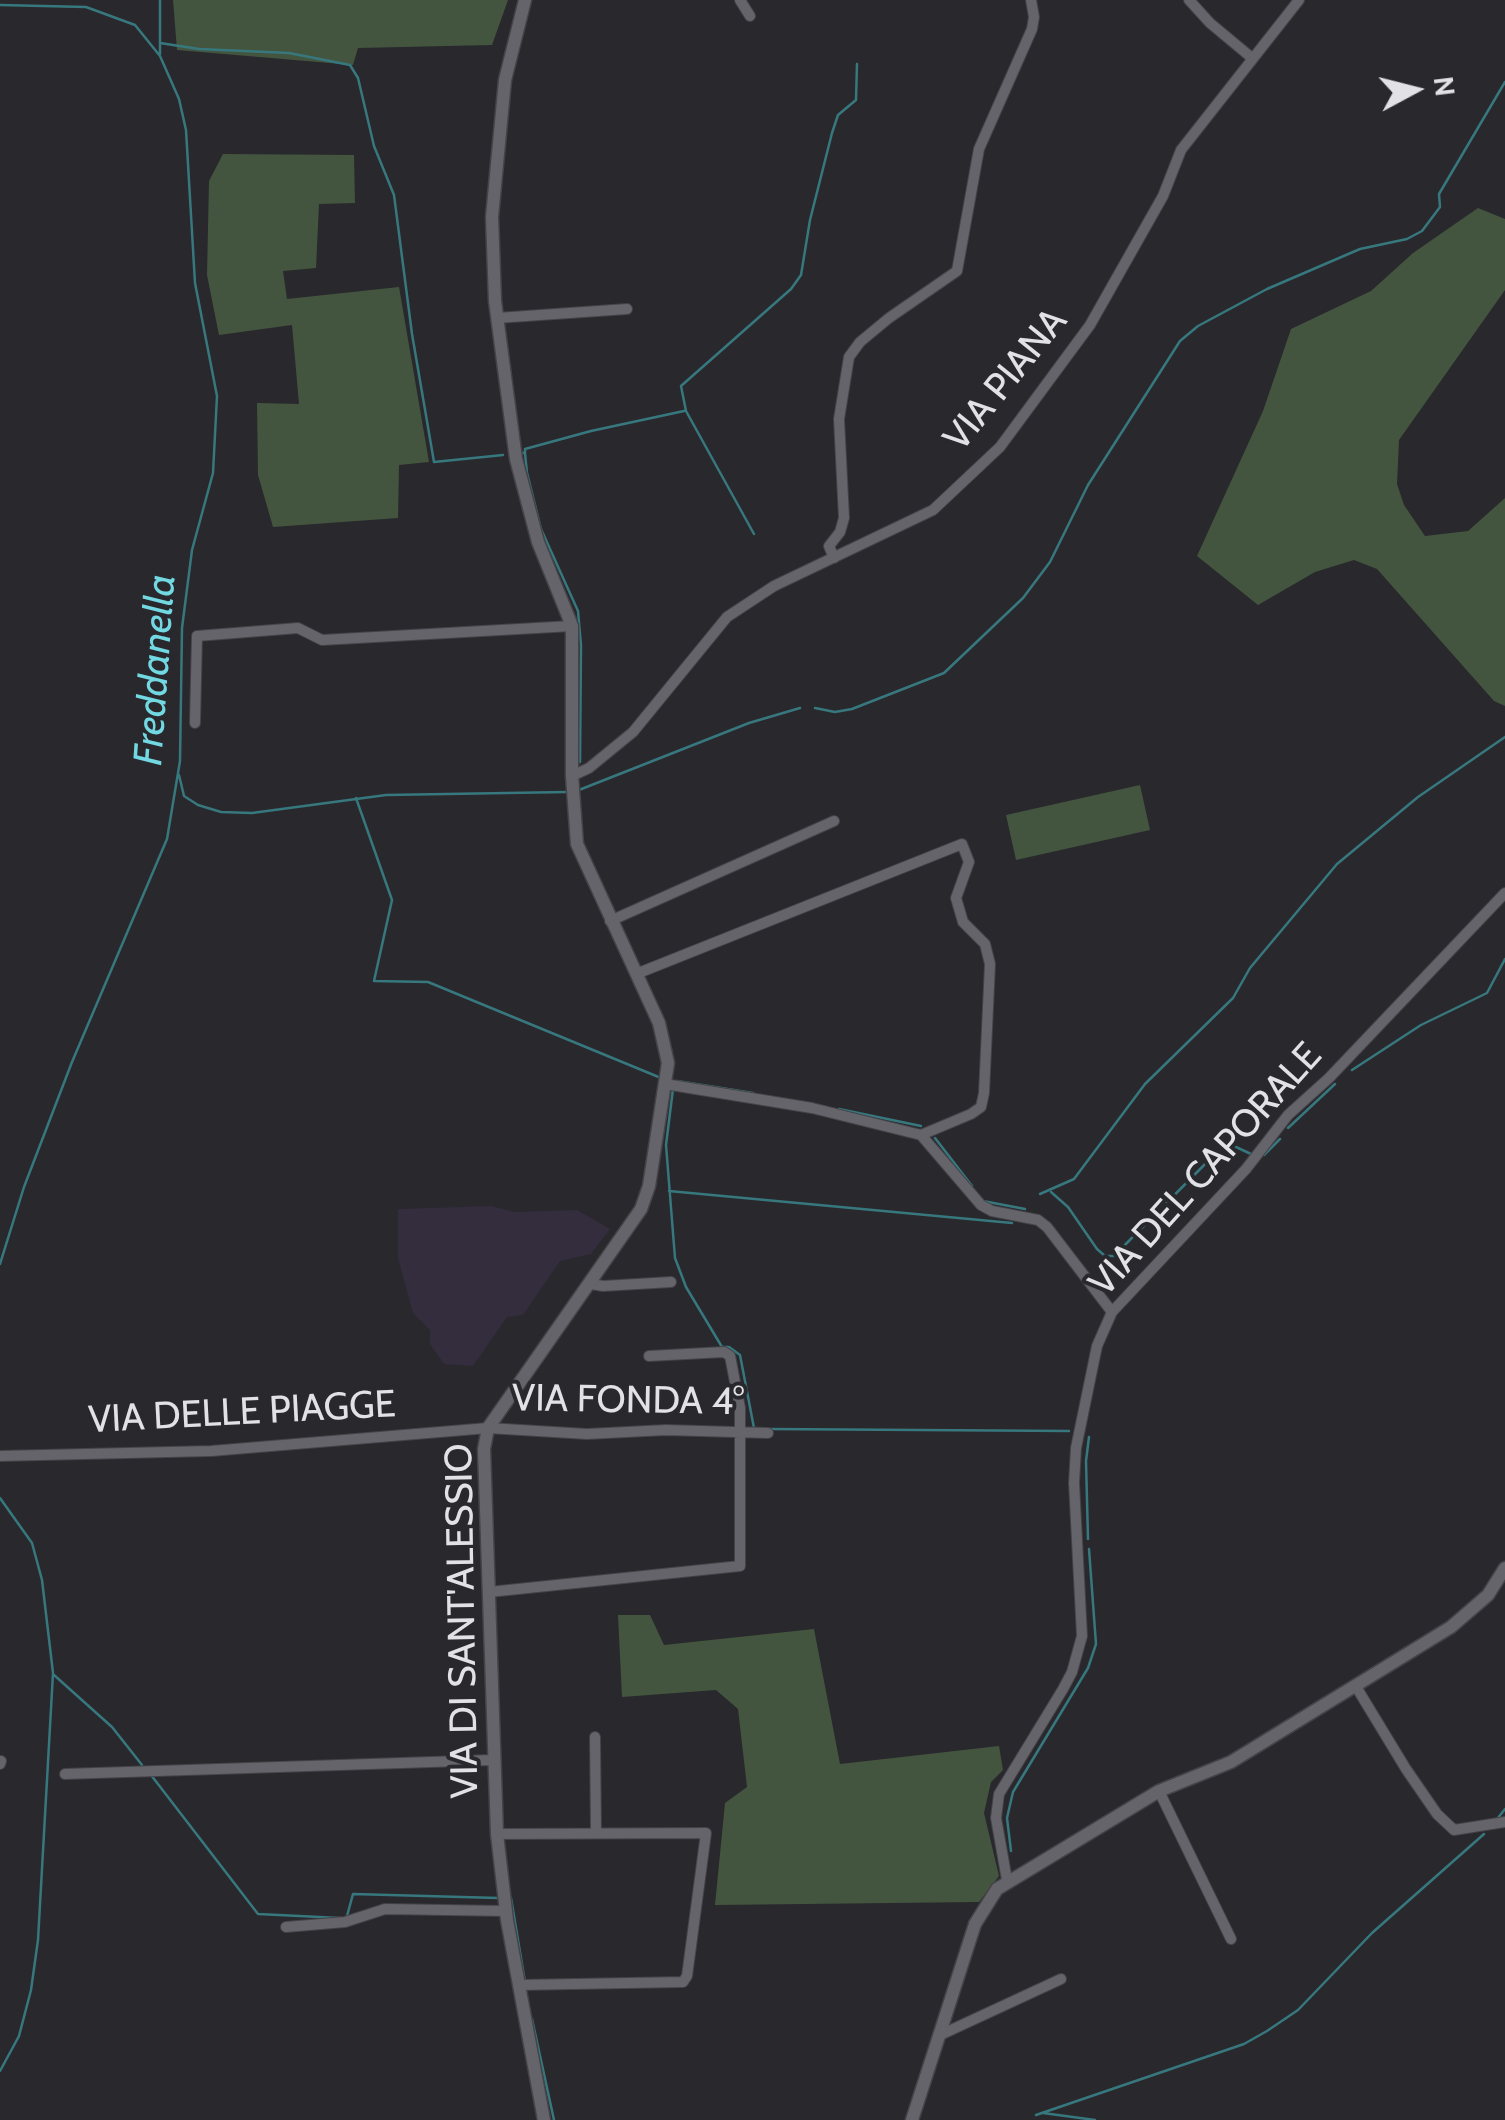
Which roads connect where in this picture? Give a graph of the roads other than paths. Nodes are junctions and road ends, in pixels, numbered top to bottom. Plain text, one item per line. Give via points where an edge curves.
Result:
1 (525, 0) edge
2 (740, 0) edge
3 (1031, 0) edge
4 (1189, 0) edge
5 (1299, 0) edge
6 (750, 16) dead end
7 (1252, 58) junction
8 (627, 309) dead end
9 (498, 318) junction
10 (834, 558) junction
11 (572, 626) junction
12 (195, 724) dead end
13 (572, 776) junction
14 (834, 822) dead end
15 (1505, 893) edge
16 (610, 921) junction
17 (636, 974) junction
18 (670, 1082) junction
19 (921, 1135) junction
20 (670, 1282) dead end
21 (591, 1284) junction
22 (1112, 1312) junction
23 (649, 1356) dead end
24 (488, 1428) junction
25 (739, 1432) junction
26 (768, 1433) dead end
27 (0, 1456) edge
28 (1505, 1568) edge
29 (489, 1592) junction
30 (1355, 1685) junction
31 (595, 1737) dead end
32 (492, 1760) junction
33 (65, 1774) dead end
34 (1159, 1791) junction
35 (1505, 1822) edge
36 (497, 1834) junction
37 (596, 1834) junction
38 (1007, 1880) junction
39 (506, 1911) junction
40 (286, 1927) dead end
41 (1231, 1939) dead end
42 (1060, 1979) dead end
43 (523, 1985) junction
44 (938, 2037) junction
45 (544, 2120) edge
46 (912, 2120) edge

1 - 9 street, VIA DI SANT'ALESSIO via 505,80 492,217
2 - 6 street
3 - 10 street via 1032,29 979,149 957,271 889,318 849,357 839,419 844,518 829,546
4 - 7 street
5 - 7 street, VIA PIANA
7 - 10 street, VIA PIANA via 1180,150 1163,196 1090,325 1000,447 933,510
8 - 9 street
9 - 11 street, VIA DI SANT'ALESSIO via 524,495
10 - 13 street, VIA PIANA via 727,617 633,732
11 - 12 street via 322,640 298,628 197,636
11 - 13 street, VIA DI SANT'ALESSIO
13 - 16 street, VIA DI SANT'ALESSIO via 577,844
14 - 16 street
15 - 22 street, VIA DEL CAPORALE via 1288,1116
16 - 17 street, VIA DI SANT'ALESSIO
17 - 18 street, VIA DI SANT'ALESSIO via 662,1033
17 - 19 street via 962,844 970,862 956,898 962,922 985,944 990,964 984,1094 971,1114
18 - 19 street
18 - 21 street, VIA DI SANT'ALESSIO via 645,1200
19 - 22 street via 981,1205 1047,1227
20 - 21 street
21 - 24 street, VIA DI SANT'ALESSIO
22 - 38 street, VIA DEL CAPORALE via 1097,1346 1076,1448 1082,1636 1072,1672 999,1794 996,1818
23 - 25 street via 730,1356
24 - 25 street, VIA FONDA 4°
24 - 27 street, VIA DELLE PIAGGE via 210,1451
24 - 29 street, VIA DI SANT'ALESSIO
25 - 26 street, VIA FONDA 4°
25 - 29 street via 740,1566
28 - 30 street via 1466,1616
29 - 32 street, VIA DI SANT'ALESSIO
30 - 34 street via 1232,1762
30 - 35 street via 1406,1769 1454,1830
31 - 37 street
32 - 33 street
32 - 36 street, VIA DI SANT'ALESSIO
34 - 38 street
34 - 41 street
36 - 37 street
36 - 39 street, VIA DI SANT'ALESSIO
37 - 43 street via 706,1833 687,1976 669,1984
38 - 44 street via 975,1924
39 - 40 street via 385,1909 345,1922
39 - 43 street, VIA DI SANT'ALESSIO
42 - 44 street
43 - 45 street, VIA DI SANT'ALESSIO
44 - 46 street

